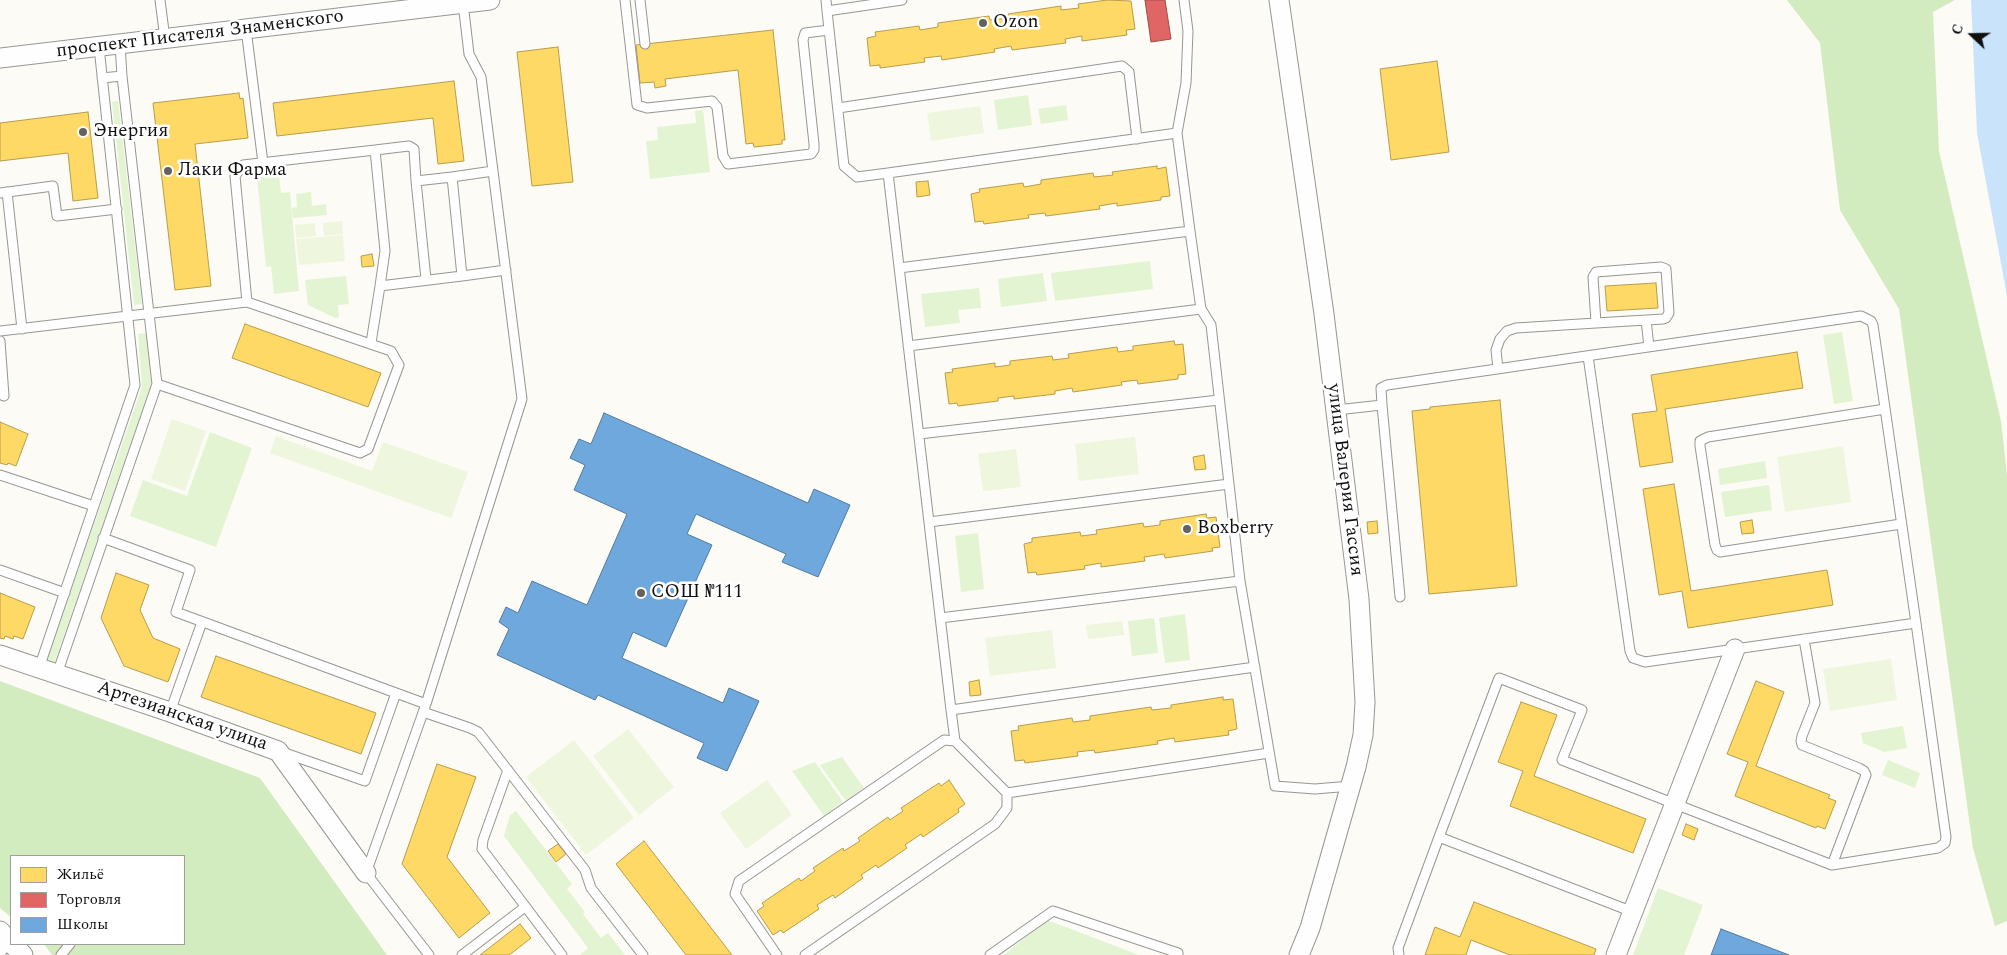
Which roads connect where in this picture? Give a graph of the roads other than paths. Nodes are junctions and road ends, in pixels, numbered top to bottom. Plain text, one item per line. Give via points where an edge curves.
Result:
1 (160, 0) edge
2 (490, 0) edge
3 (625, 0) edge
4 (640, 0) edge
5 (826, 0) edge
6 (902, 0) edge
7 (1184, 0) edge
8 (1280, 0) edge
9 (463, 3) junction
10 (827, 11) junction
11 (246, 29) junction
12 (829, 30) junction
13 (165, 39) junction
14 (120, 44) junction
15 (645, 44) dead end
16 (99, 47) junction
17 (0, 58) edge
18 (122, 76) junction
19 (102, 78) junction
20 (838, 108) junction
21 (1177, 134) junction
22 (1137, 139) junction
23 (375, 150) junction
24 (264, 163) junction
25 (493, 171) junction
26 (888, 173) junction
27 (452, 177) junction
28 (416, 181) junction
29 (3, 192) edge
30 (117, 209) junction
31 (1190, 231) junction
32 (899, 268) junction
33 (506, 270) junction
34 (462, 276) junction
35 (426, 279) junction
36 (380, 286) junction
37 (248, 302) junction
38 (1201, 309) junction
39 (148, 313) junction
40 (129, 316) junction
41 (1646, 320) junction
42 (1596, 323) junction
43 (22, 329) junction
44 (0, 331) edge
45 (0, 341) edge
46 (371, 343) junction
47 (908, 346) junction
48 (1649, 347) junction
49 (1588, 356) junction
50 (1498, 369) junction
51 (157, 384) junction
52 (0, 394) edge
53 (1219, 400) junction
54 (1382, 405) junction
55 (1885, 409) junction
56 (1336, 410) junction
57 (919, 434) junction
58 (0, 474) edge
59 (1229, 484) junction
60 (94, 506) junction
61 (929, 522) junction
62 (1901, 524) junction
63 (103, 538) junction
64 (0, 570) edge
65 (1240, 581) junction
66 (65, 593) junction
67 (1400, 597) dead end
68 (940, 618) junction
69 (202, 622) junction
70 (1916, 623) junction
71 (1804, 639) junction
72 (1735, 649) junction
73 (0, 655) edge
74 (1255, 667) junction
75 (39, 668) junction
76 (57, 674) junction
77 (396, 693) junction
78 (425, 708) junction
79 (951, 710) junction
80 (170, 712) junction
81 (955, 741) junction
82 (278, 750) junction
83 (1269, 753) junction
84 (508, 770) junction
85 (1351, 786) junction
86 (1007, 793) junction
87 (1675, 804) junction
88 (1438, 837) junction
89 (1832, 865) junction
90 (366, 873) junction
91 (525, 907) junction
92 (1633, 912) junction
93 (6, 942) edge
94 (69, 945) edge
95 (23, 955) edge
96 (61, 955) edge
97 (429, 955) edge
98 (462, 955) edge
99 (562, 955) edge
100 (643, 955) edge
101 (777, 955) edge
102 (806, 955) edge
103 (990, 955) edge
104 (1178, 955) edge
105 (1299, 955) edge
106 (1399, 955) edge
107 (1616, 955) edge

1 - 13 lane
2 - 9 street, проспект Писателя Знаменского
3 - 12 lane via 637,105 647,108 712,101 717,107 722,156 728,164 811,154 814,144 802,40 805,33
4 - 15 lane
5 - 10 lane
6 - 10 lane
7 - 21 lane via 1188,31 1186,83
8 - 56 street, улица Валерия Гассия
9 - 11 street, проспект Писателя Знаменского
9 - 25 lane via 469,54 481,78
10 - 12 lane
11 - 13 street, проспект Писателя Знаменского
11 - 24 lane
12 - 20 lane
13 - 14 street, проспект Писателя Знаменского
14 - 16 street, проспект Писателя Знаменского
14 - 18 lane
16 - 17 street, проспект Писателя Знаменского
16 - 19 lane
18 - 19 lane
18 - 39 lane
19 - 30 lane
20 - 22 lane via 1122,66 1130,72
20 - 26 lane via 844,166 857,177
21 - 22 lane
21 - 31 lane
22 - 26 lane
23 - 24 lane
23 - 28 lane via 409,146 414,150
23 - 36 lane via 386,251
24 - 37 lane via 243,165 235,176
25 - 27 lane
25 - 33 lane
26 - 32 lane
27 - 28 lane
27 - 34 lane
28 - 35 lane
29 - 30 lane via 53,186 57,216
29 - 43 lane
30 - 40 lane
31 - 32 lane
31 - 38 lane
32 - 47 lane
33 - 34 lane
33 - 78 lane via 522,399
34 - 35 lane
35 - 36 lane
36 - 46 lane
37 - 39 lane
37 - 46 lane
38 - 47 lane
38 - 53 lane via 1211,325
39 - 40 lane
39 - 51 lane
40 - 43 lane
40 - 60 lane via 135,385
41 - 42 lane
41 - 42 lane via 1668,316 1667,272 1664,268 1596,272 1593,277
41 - 48 lane
42 - 50 lane via 1508,331 1496,350
43 - 44 lane
45 - 52 lane via 4,396
46 - 51 lane via 391,351 399,365 368,449 360,453
47 - 57 lane
48 - 49 lane
48 - 55 lane via 1866,317 1873,325
49 - 50 lane
49 - 72 lane via 1633,658 1645,662
50 - 54 lane via 1384,386
51 - 63 lane
53 - 57 lane
53 - 59 lane
54 - 56 lane
54 - 67 lane
55 - 62 lane
55 - 62 lane via 1708,437 1700,441 1700,446 1714,545 1720,552
56 - 85 street, улица Валерия Гассия via 1359,599 1365,702 1363,735
57 - 61 lane
58 - 60 lane
59 - 61 lane
59 - 65 lane
60 - 66 lane
61 - 68 lane
62 - 70 lane
63 - 69 lane via 190,570 176,612
63 - 76 lane
64 - 66 lane
65 - 68 lane
65 - 74 lane
66 - 75 lane
68 - 79 lane
69 - 77 lane
69 - 80 lane
70 - 71 lane
70 - 89 lane via 1945,843 1938,848
71 - 72 lane
71 - 89 lane via 1814,703 1802,745 1859,768 1866,775
72 - 87 street
73 - 75 street, Артезианская улица
74 - 79 lane
74 - 83 lane
75 - 76 street, Артезианская улица
76 - 80 street, Артезианская улица
77 - 78 lane
77 - 82 lane via 365,781
78 - 84 lane via 478,732
78 - 90 lane
79 - 81 lane
80 - 82 street, Артезианская улица
81 - 86 lane
81 - 101 lane via 944,740 739,881 735,894
82 - 90 street, Артезианская улица
83 - 85 lane via 1275,786 1315,789
83 - 86 lane
84 - 91 lane via 482,849
84 - 100 lane via 585,870 592,888
85 - 105 street, улица Валерия Гассия via 1310,928
86 - 102 lane via 1007,808 995,824
87 - 88 lane via 1562,760 1582,710 1500,678
87 - 89 lane
87 - 92 street
88 - 92 lane
88 - 106 lane via 1398,948
90 - 97 lane
91 - 98 lane
91 - 99 lane
92 - 107 street
93 - 95 street
94 - 96 lane
103 - 104 lane via 1053,911

